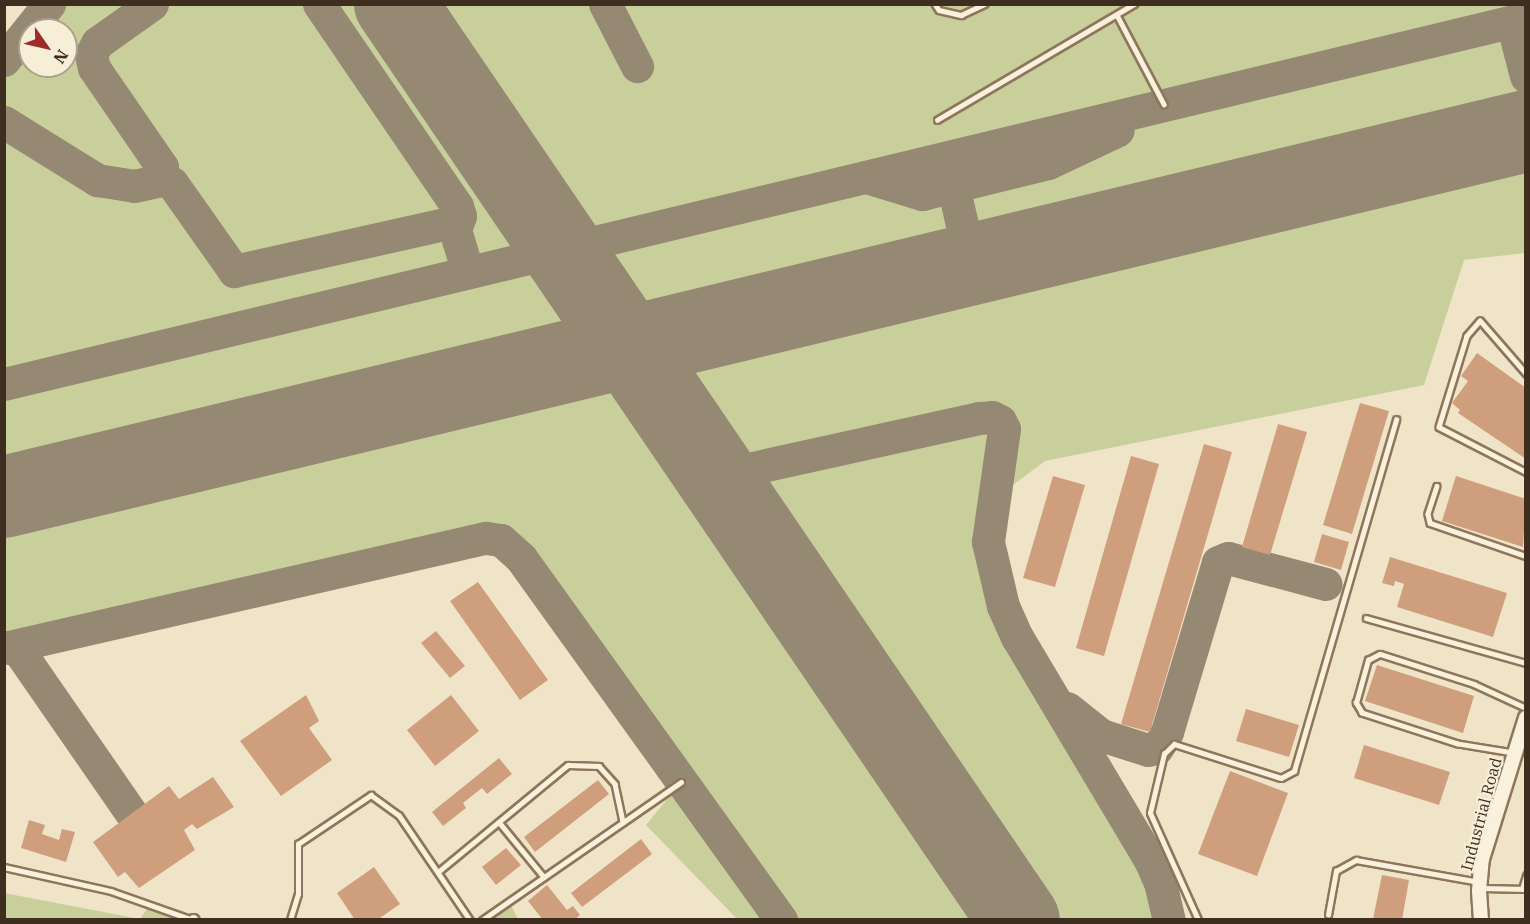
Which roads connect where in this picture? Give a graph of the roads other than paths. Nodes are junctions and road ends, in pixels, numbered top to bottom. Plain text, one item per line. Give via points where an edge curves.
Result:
1 (935, 4) edge
2 (985, 4) edge
3 (1134, 4) edge
4 (1117, 15) junction
5 (1164, 104) dead end
6 (937, 120) dead end
7 (1526, 374) edge
8 (1396, 419) dead end
9 (1526, 472) edge
10 (1437, 486) dead end
11 (1526, 556) edge
12 (1366, 618) dead end
13 (1526, 663) edge
14 (1526, 708) edge
15 (1526, 718) edge
16 (1514, 753) junction
17 (681, 782) dead end
18 (499, 822) junction
19 (623, 822) junction
20 (4, 867) edge
21 (438, 872) junction
22 (1526, 876) edge
23 (544, 877) junction
24 (1479, 885) junction
25 (1524, 889) edge
26 (1328, 915) dead end
27 (193, 919) edge
28 (290, 920) edge
29 (470, 920) edge
30 (482, 920) edge
31 (1198, 920) edge
32 (1481, 920) edge

1 - 2 lane via 939,10 961,15
3 - 4 lane
4 - 5 lane
4 - 6 lane
7 - 9 lane via 1480,321 1467,336 1439,427
8 - 31 lane via 1294,771 1281,778 1174,744 1164,753 1150,813
10 - 11 lane via 1428,514 1430,524
12 - 13 lane
14 - 16 lane via 1474,684 1380,654 1368,660 1356,703 1362,713 1458,744
15 - 16 street, Industrial Road
16 - 24 street, Industrial Road via 1482,859
17 - 19 lane
18 - 19 lane via 568,765 599,766 615,784
18 - 21 lane
18 - 23 lane
19 - 23 lane
20 - 27 lane via 111,891
21 - 28 lane via 399,815 371,795 298,844 298,894
21 - 29 lane
22 - 25 lane
23 - 30 lane
24 - 25 lane
24 - 26 lane via 1356,860 1336,871
24 - 32 street, Industrial Road

